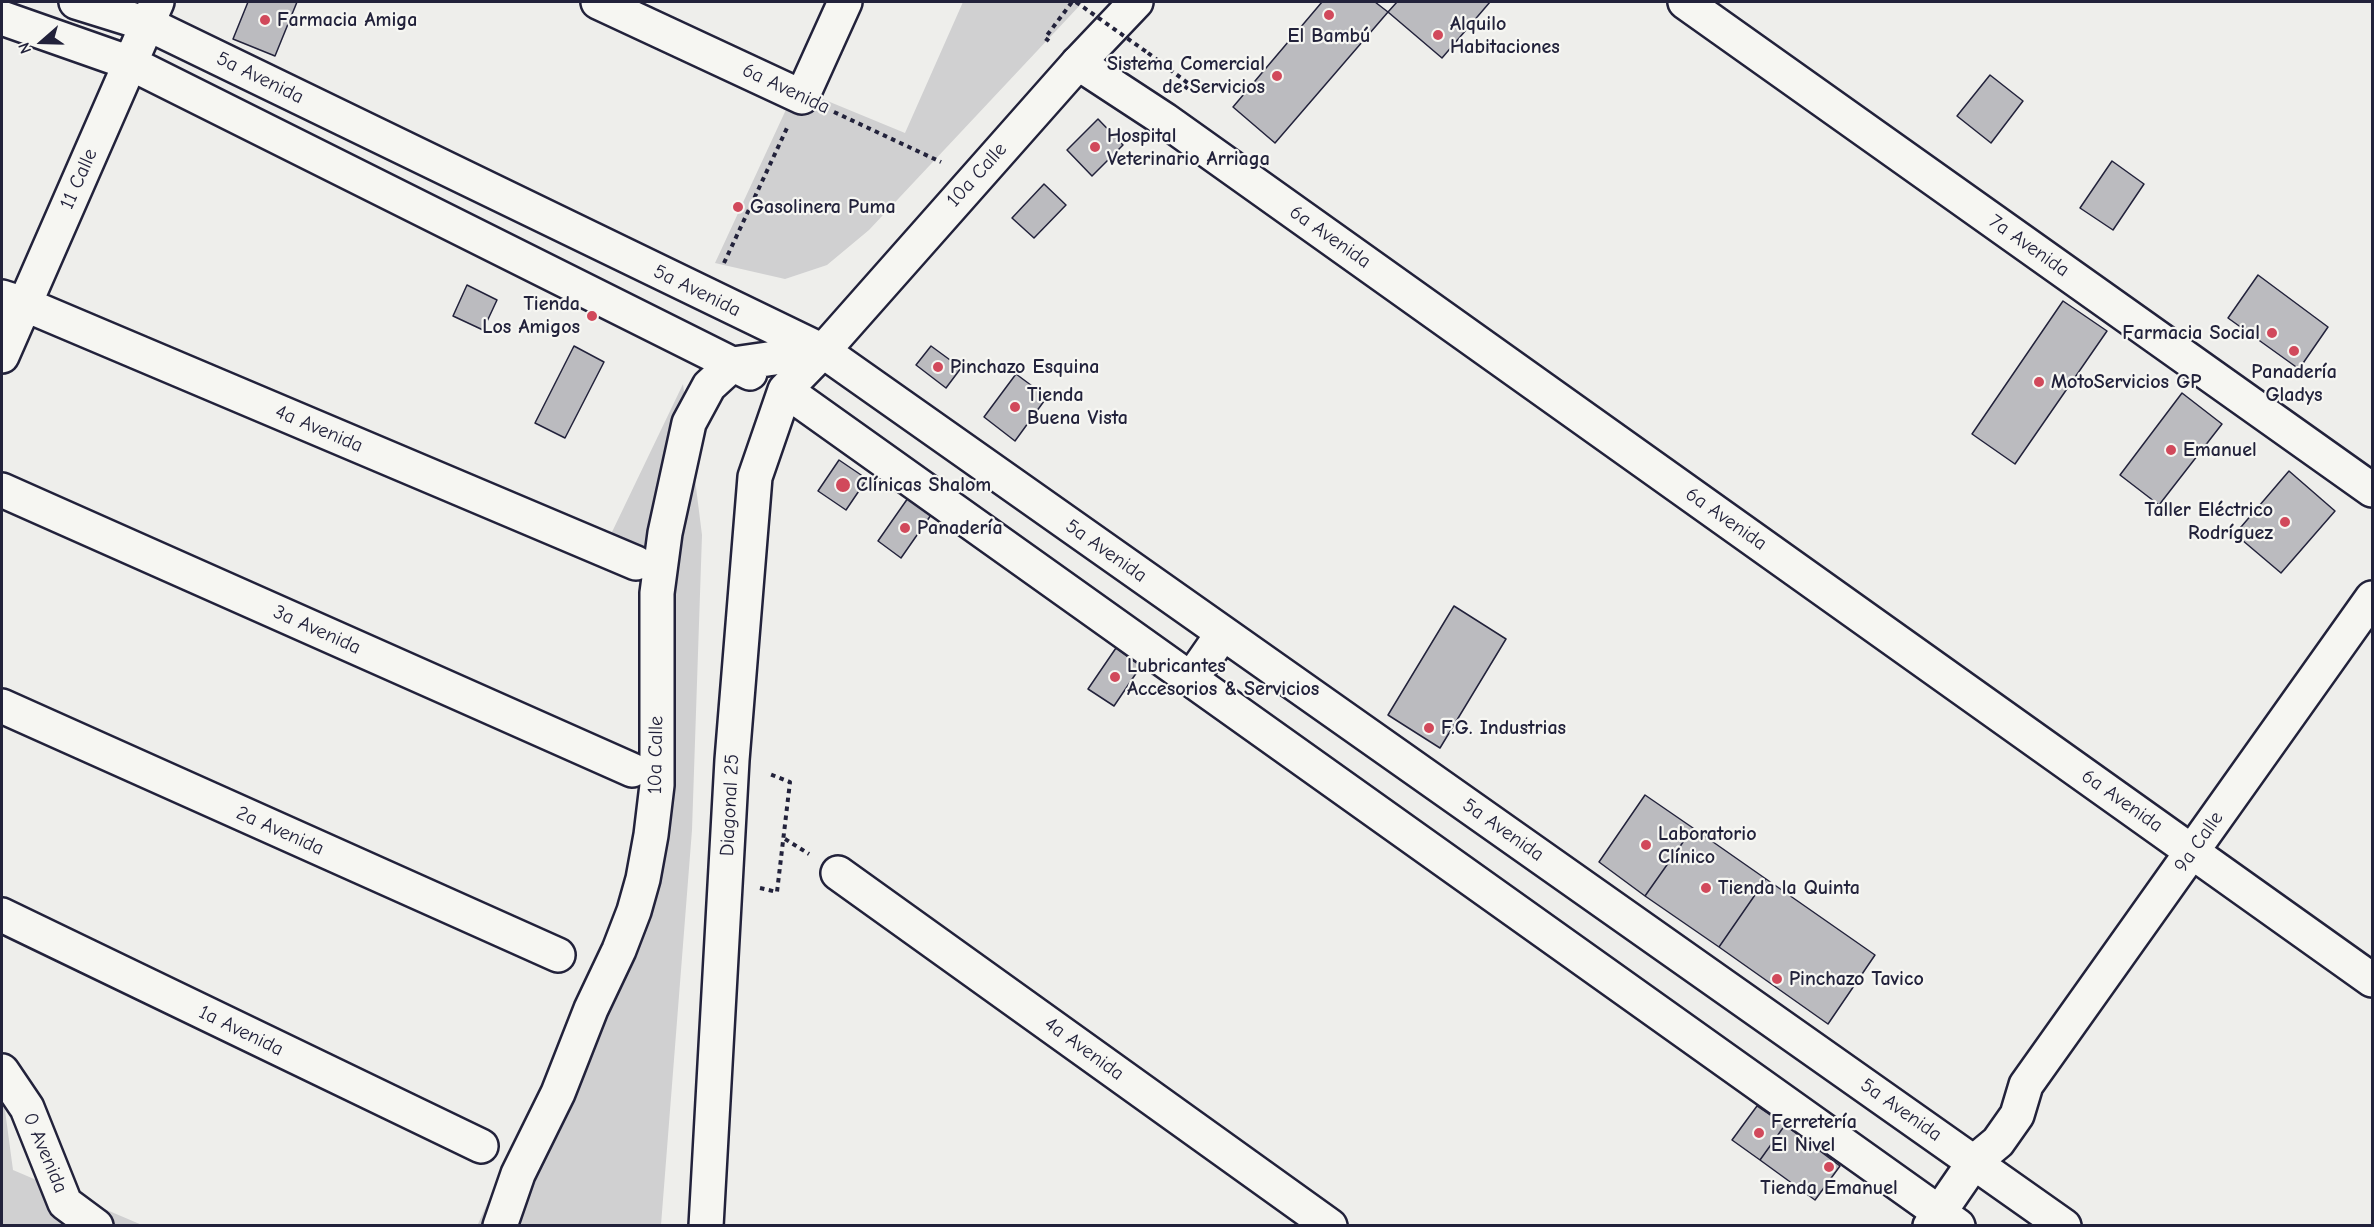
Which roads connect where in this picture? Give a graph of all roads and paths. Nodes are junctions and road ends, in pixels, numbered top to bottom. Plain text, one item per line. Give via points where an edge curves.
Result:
1 (76, 2) edge
2 (845, 2) edge
3 (1075, 2) edge
4 (1136, 2) edge
5 (1684, 2) edge
6 (616, 5) edge
7 (152, 13) edge
8 (2, 18) edge
9 (1045, 38) dead end
10 (130, 63) junction
11 (1078, 63) junction
12 (1189, 84) dead end
13 (802, 97) junction
14 (974, 178) junction
15 (708, 296) junction
16 (13, 301) edge
17 (822, 351) junction
18 (2, 356) edge
19 (733, 364) junction
20 (785, 390) junction
21 (2, 490) edge
22 (2373, 490) edge
23 (636, 562) dead end
24 (2373, 598) edge
25 (1222, 633) junction
26 (1191, 679) junction
27 (2, 706) edge
28 (632, 770) dead end
29 (788, 805) dead end
30 (2192, 851) junction
31 (838, 873) dead end
32 (780, 875) dead end
33 (2, 915) edge
34 (558, 955) dead end
35 (2373, 980) edge
36 (2, 1071) edge
37 (481, 1146) dead end
38 (1974, 1162) junction
39 (1942, 1221) edge
40 (96, 1226) edge
41 (500, 1226) edge
42 (706, 1226) edge
43 (1330, 1226) edge
44 (2064, 1226) edge

1 - 7 street, 5a Avenida
2 - 13 street
3 - 9 path
3 - 12 path, bridge
4 - 11 street, 10a Calle
5 - 22 street, 7a Avenida
6 - 13 street, 6a Avenida
7 - 10 street, 11 Calle
7 - 15 street, 5a Avenida
8 - 10 street
10 - 16 street, 11 Calle
10 - 19 street
11 - 14 street, 10a Calle
11 - 30 street, 6a Avenida via 1165,120
13 - 14 path, 6a Avenida
13 - 15 path
14 - 17 street, 10a Calle
15 - 17 street, 5a Avenida
16 - 18 street, 11 Calle
16 - 23 street, 4a Avenida
17 - 19 street
17 - 20 street, 10a Calle
17 - 25 street, 5a Avenida
19 - 20 street
19 - 41 street, 10a Calle via 709,386 689,423 665,533 657,593 657,785 643,879 619,950 558,1093 518,1174
20 - 26 street
20 - 42 street, Diagonal 25 via 755,477 732,760
21 - 28 street, 3a Avenida
24 - 30 street, 9a Calle
25 - 26 street
25 - 38 street, 5a Avenida
26 - 39 street
27 - 34 street, 2a Avenida
29 - 32 path
30 - 35 street, 6a Avenida
30 - 38 street, 9a Calle via 2026,1085 2000,1102 1987,1120
31 - 43 street, 4a Avenida
33 - 37 street, 1a Avenida
36 - 40 street, 0 Avenida via 27,1107 65,1203
38 - 39 street, 9a Calle
38 - 44 street, 5a Avenida

